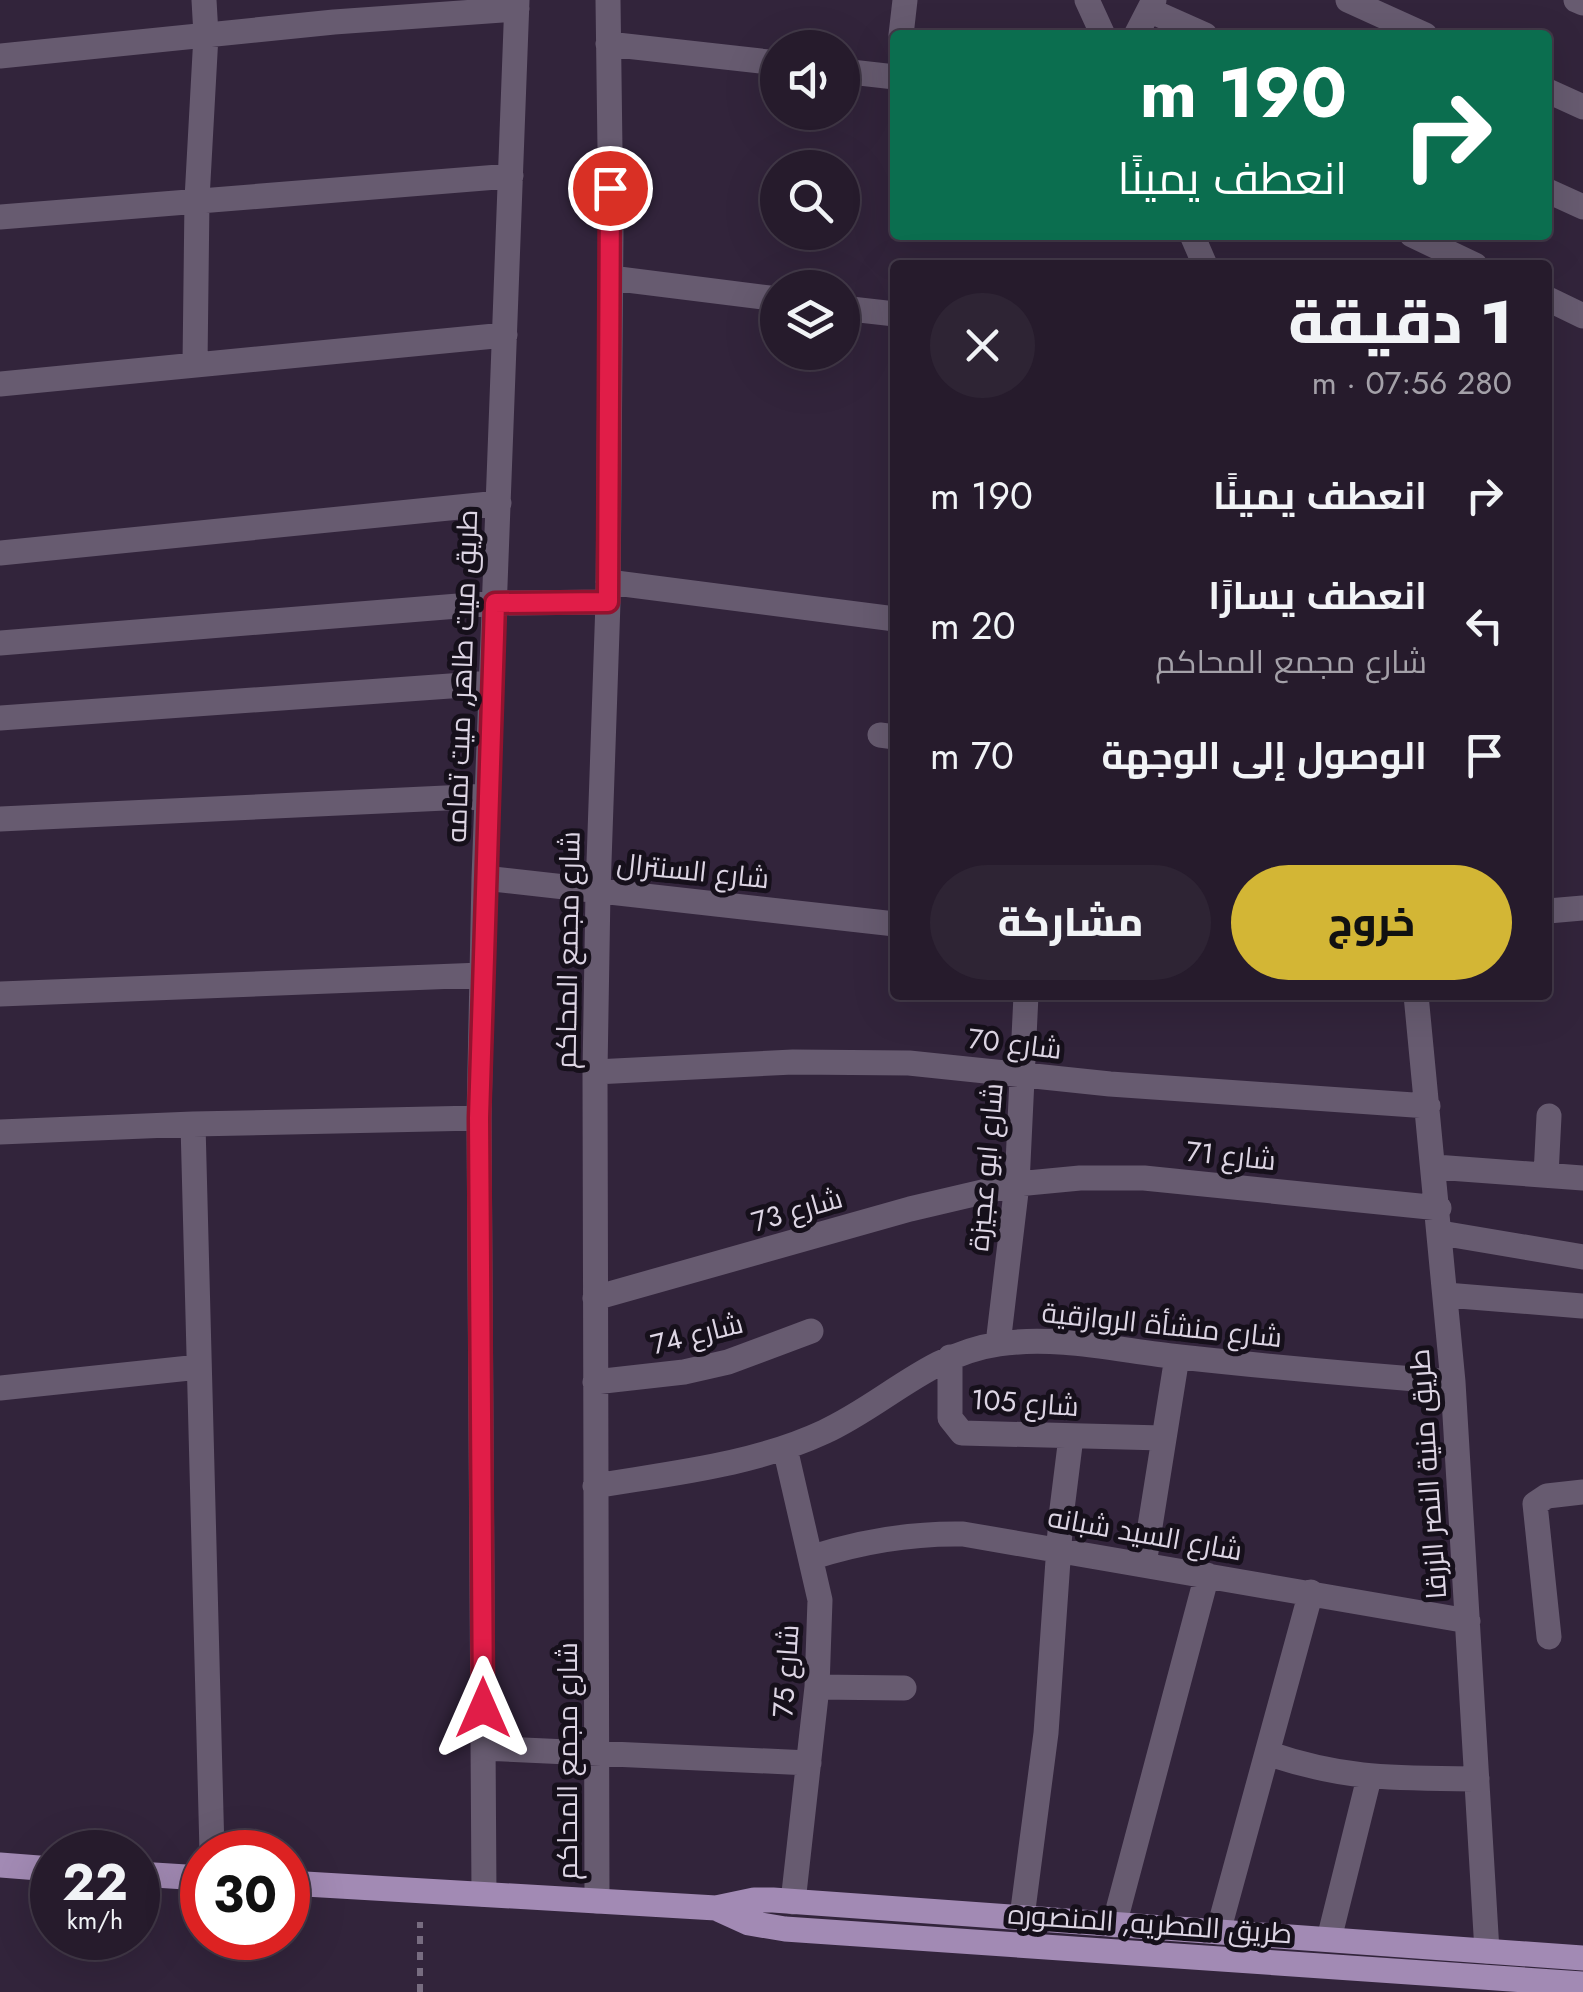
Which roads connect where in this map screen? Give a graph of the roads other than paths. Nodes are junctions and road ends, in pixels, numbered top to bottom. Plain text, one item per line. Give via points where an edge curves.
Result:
1 (204, 0) edge
2 (608, 0) edge
3 (905, 0) edge
4 (1086, 0) edge
5 (1348, 0) edge
6 (1576, 0) edge
7 (1583, 3) edge
8 (517, 4) edge
9 (1152, 5) edge
10 (902, 30) edge
11 (1101, 30) edge
12 (1139, 30) edge
13 (1196, 30) edge
14 (1414, 30) edge
15 (206, 35) junction
16 (608, 44) junction
17 (0, 56) edge
18 (760, 61) edge
19 (860, 73) edge
20 (890, 76) edge
21 (1552, 93) edge
22 (1583, 107) edge
23 (511, 176) junction
24 (1552, 193) edge
25 (198, 199) junction
26 (1583, 207) edge
27 (0, 216) edge
28 (1422, 240) edge
29 (1464, 260) edge
30 (611, 278) junction
31 (760, 297) edge
32 (1552, 301) edge
33 (860, 310) edge
34 (890, 313) edge
35 (1579, 314) edge
36 (1552, 320) edge
37 (506, 335) junction
38 (195, 365) junction
39 (0, 384) edge
40 (499, 503) junction
41 (0, 553) edge
42 (608, 592) junction
43 (495, 603) junction
44 (890, 620) edge
45 (0, 642) edge
46 (492, 684) junction
47 (0, 718) edge
48 (488, 796) junction
49 (0, 819) edge
50 (484, 878) junction
51 (598, 891) junction
52 (1583, 908) edge
53 (1552, 911) edge
54 (890, 923) edge
55 (482, 975) junction
56 (0, 994) edge
57 (1026, 1000) edge
58 (1417, 1000) edge
59 (595, 1072) junction
60 (1024, 1075) junction
61 (1428, 1106) junction
62 (1549, 1116) dead end
63 (479, 1118) junction
64 (193, 1124) junction
65 (0, 1132) edge
66 (1435, 1167) junction
67 (1546, 1175) junction
68 (1583, 1178) edge
69 (1017, 1184) junction
70 (1440, 1221) junction
71 (1583, 1257) edge
72 (1446, 1295) junction
73 (595, 1298) junction
74 (1582, 1306) edge
75 (810, 1331) dead end
76 (998, 1344) junction
77 (950, 1357) junction
78 (1176, 1357) junction
79 (199, 1367) junction
80 (595, 1382) junction
81 (1453, 1382) junction
82 (0, 1388) edge
83 (1070, 1436) junction
84 (1163, 1438) junction
85 (785, 1448) junction
86 (595, 1486) junction
87 (1583, 1492) edge
88 (1059, 1550) junction
89 (813, 1557) junction
90 (1144, 1564) junction
91 (1208, 1575) junction
92 (1311, 1592) junction
93 (1468, 1622) junction
94 (1550, 1637) dead end
95 (817, 1688) junction
96 (904, 1688) dead end
97 (483, 1748) junction
98 (596, 1753) junction
99 (1267, 1753) junction
100 (809, 1762) junction
101 (1369, 1778) junction
102 (1477, 1779) junction
103 (211, 1830) edge
104 (0, 1865) edge
105 (30, 1867) edge
106 (310, 1884) edge
107 (484, 1894) junction
108 (597, 1901) junction
109 (793, 1902) junction
110 (716, 1908) junction
111 (1022, 1918) junction
112 (1114, 1924) junction
113 (1218, 1932) junction
114 (1329, 1939) junction
115 (1487, 1951) junction
116 (1583, 1958) edge
117 (1583, 1984) edge
118 (1488, 1985) edge

1 - 15 street
2 - 16 street, شارع مجمع المحاكم
3 - 10 street
4 - 11 street
5 - 14 street
6 - 7 street
8 - 15 street
8 - 23 street, طريق ميت طاهر, ميت تمامه
9 - 12 street
9 - 13 street
15 - 17 street
15 - 25 street
16 - 18 street
16 - 30 street, شارع مجمع المحاكم
19 - 20 street
21 - 22 street
23 - 25 street
23 - 37 street, طريق ميت طاهر, ميت تمامه
24 - 26 street
25 - 27 street
25 - 38 street
28 - 29 street
30 - 31 street
30 - 42 street, شارع مجمع المحاكم
32 - 35 street
33 - 34 street
35 - 36 street
37 - 38 street
37 - 40 street, طريق ميت طاهر, ميت تمامه
38 - 39 street
40 - 41 street
40 - 43 street, طريق ميت طاهر, ميت تمامه
42 - 43 street
42 - 44 street
42 - 51 street, شارع مجمع المحاكم
43 - 45 street
43 - 46 street, طريق ميت طاهر, ميت تمامه
46 - 47 street
46 - 48 street, طريق ميت طاهر, ميت تمامه
48 - 49 street
48 - 50 street, طريق ميت طاهر, ميت تمامه
50 - 51 street, شارع السنترال
50 - 55 street, طريق ميت طاهر, ميت تمامه
51 - 54 street, شارع السنترال
51 - 59 street, شارع مجمع المحاكم
52 - 53 street
55 - 56 street
55 - 63 street, طريق ميت طاهر, ميت تمامه
57 - 60 street, شارع ابو عجيزة
58 - 61 street, طريق منية النصر الزرقا
59 - 60 street, شارع 70 via 851,1062
59 - 73 street, شارع مجمع المحاكم
60 - 61 street, شارع 70
60 - 69 street, شارع ابو عجيزة
61 - 66 street, طريق منية النصر الزرقا
62 - 67 street
63 - 64 street
63 - 97 street, طريق ميت طاهر, ميت تمامه
64 - 65 street
64 - 79 street
66 - 67 street
66 - 70 street, طريق منية النصر الزرقا
67 - 68 street
69 - 70 street, شارع 71 via 1144,1178
69 - 73 street, شارع 73
69 - 76 street, شارع ابو عجيزة
70 - 71 street, شارع 71
70 - 72 street, طريق منية النصر الزرقا
72 - 74 street
72 - 81 street, طريق منية النصر الزرقا
73 - 80 street, شارع مجمع المحاكم
75 - 80 street, شارع 74 via 728,1362
76 - 77 street, شارع منشأة الروازقية
76 - 78 street, شارع منشأة الروازقية via 1054,1342
77 - 83 street, شارع 105 via 950,1418 956,1429
77 - 85 street, شارع منشأة الروازقية
78 - 81 street, شارع منشأة الروازقية
78 - 84 street
79 - 82 street
79 - 103 street
80 - 86 street, شارع مجمع المحاكم
81 - 93 street, طريق منية النصر الزرقا
83 - 84 street, شارع 105
83 - 88 street
84 - 90 street
85 - 86 street, شارع منشأة الروازقية
85 - 89 street, شارع 75
86 - 98 street, شارع مجمع المحاكم
87 - 94 street via 1535,1504
88 - 89 street, شارع السيد شبانه via 925,1533
88 - 90 street, شارع السيد شبانه
88 - 111 street via 1046,1733
89 - 95 street, شارع 75 via 820,1600
90 - 91 street, شارع السيد شبانه
91 - 92 street, شارع السيد شبانه
91 - 112 street
92 - 93 street, شارع السيد شبانه
92 - 99 street
93 - 102 street, طريق منية النصر الزرقا
95 - 96 street
95 - 100 street, شارع 75
97 - 98 street
97 - 107 street, طريق ميت طاهر, ميت تمامه
98 - 100 street
98 - 108 street, شارع مجمع المحاكم
99 - 101 street
99 - 113 street
100 - 109 street, شارع 75
101 - 102 street
101 - 114 street
102 - 115 street, طريق منية النصر الزرقا
104 - 105 main road
106 - 107 main road, طريق المطريه, المنصوره
107 - 108 main road, طريق المطريه, المنصوره
108 - 110 main road, طريق المطريه, المنصوره
109 - 110 main road, طريق المطريه, المنصوره via 754,1900
109 - 111 main road, طريق المطريه, المنصوره
110 - 118 main road, طريق المطريه, المنصوره via 784,1929
111 - 112 main road, طريق المطريه, المنصوره
112 - 113 main road, طريق المطريه, المنصوره
113 - 114 main road, طريق المطريه, المنصوره
114 - 115 main road, طريق المطريه, المنصوره
115 - 116 main road, طريق المطريه, المنصوره
117 - 118 main road, طريق المطريه, المنصوره

